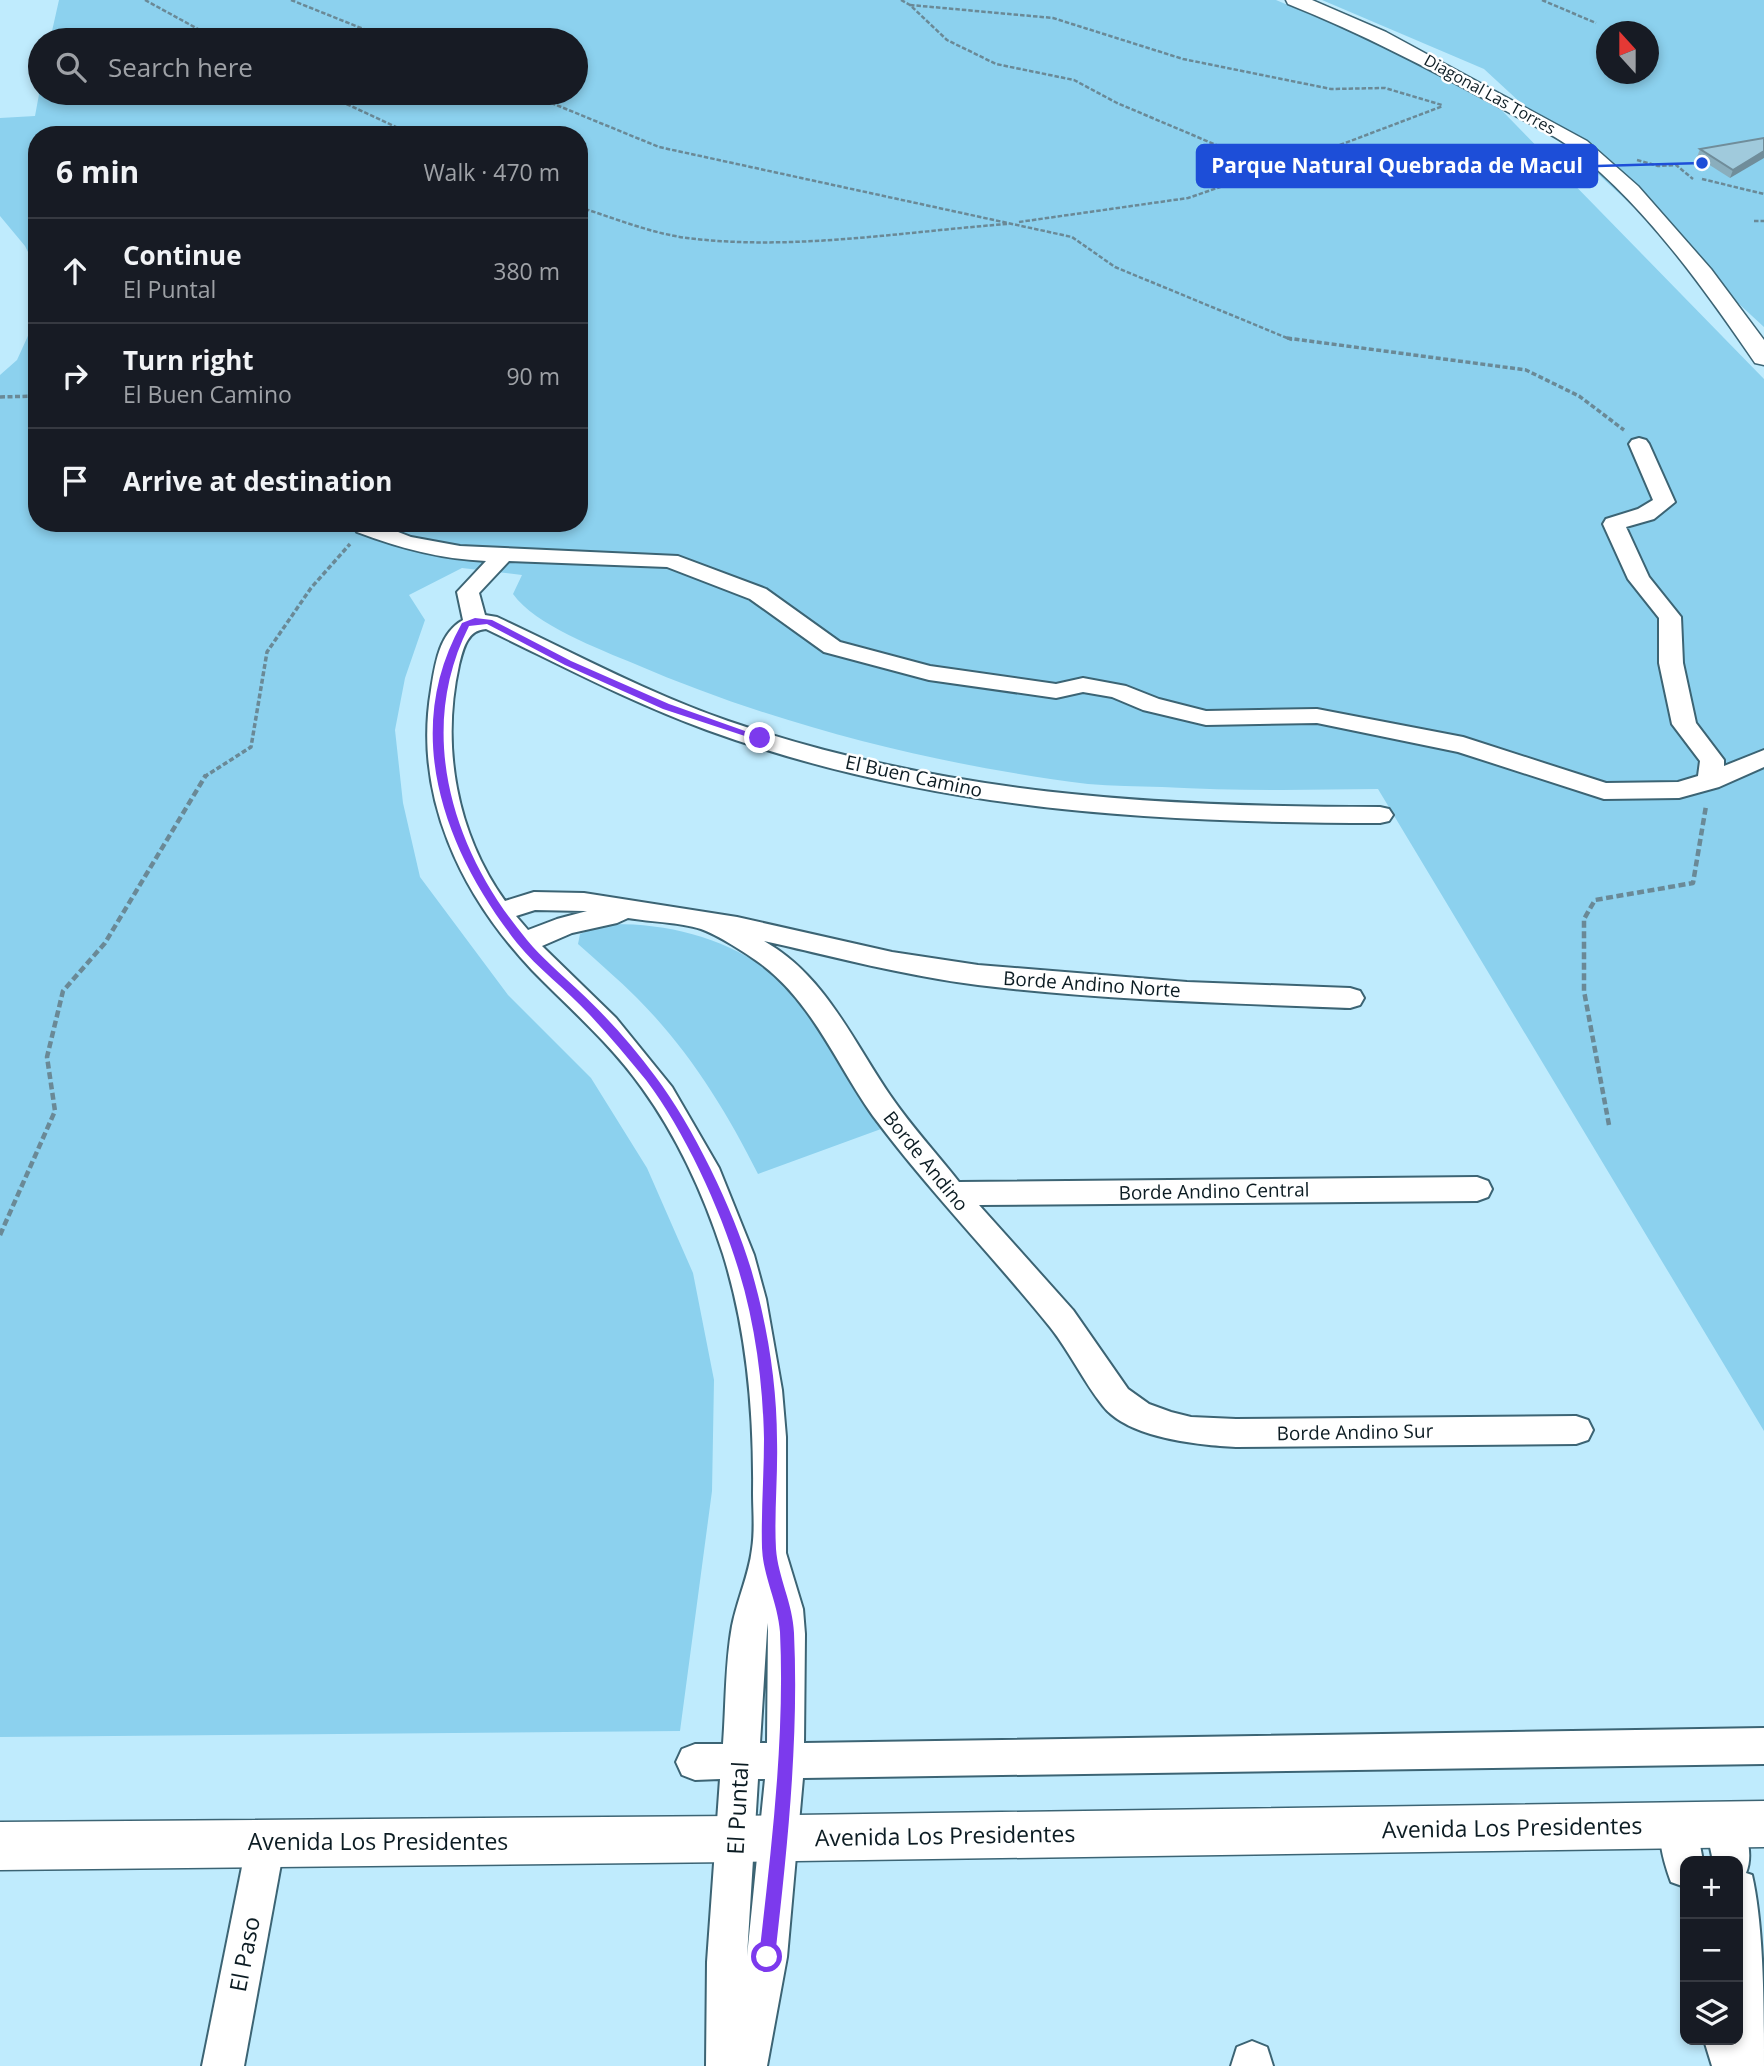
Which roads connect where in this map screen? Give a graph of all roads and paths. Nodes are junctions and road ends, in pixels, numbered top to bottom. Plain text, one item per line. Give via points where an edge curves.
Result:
1 (145, 0) edge
2 (291, 0) edge
3 (901, 0) edge
4 (1295, 0) edge
5 (1542, 0) edge
6 (910, 5) junction
7 (1596, 23) dead end
8 (196, 28) edge
9 (361, 28) edge
10 (349, 105) edge
11 (556, 105) edge
12 (394, 126) edge
13 (1637, 160) dead end
14 (1274, 169) junction
15 (1693, 179) dead end
16 (1702, 179) dead end
17 (1764, 194) edge
18 (588, 210) edge
19 (1764, 221) edge
20 (1754, 222) dead end
21 (1014, 223) junction
22 (1764, 358) edge
23 (28, 396) edge
24 (0, 397) edge
25 (1639, 444) joint
26 (361, 532) edge
27 (378, 532) edge
28 (503, 555) junction
29 (475, 621) junction
30 (1764, 758) edge
31 (1710, 781) junction
32 (1380, 815) dead end
33 (499, 912) junction
34 (649, 913) junction
35 (707, 921) junction
36 (523, 943) junction
37 (836, 948) junction
38 (799, 980) junction
39 (1350, 998) dead end
40 (1609, 1125) dead end
41 (1476, 1189) dead end
42 (951, 1194) junction
43 (0, 1235) edge
44 (1137, 1414) joint
45 (1576, 1430) dead end
46 (769, 1552) junction
47 (1764, 1746) edge
48 (739, 1761) junction
49 (695, 1762) dead end
50 (785, 1762) junction
51 (1740, 1836) edge
52 (758, 1838) junction
53 (266, 1842) junction
54 (0, 1846) edge
55 (1681, 1846) edge
56 (1743, 1919) edge
57 (1726, 2045) edge
58 (223, 2066) edge
59 (727, 2066) edge
60 (746, 2066) edge
61 (1733, 2066) edge
62 (1758, 2066) edge

1 - 8 path
2 - 9 path
3 - 6 path
4 - 22 street, Diagonal Las Torres via 1411,51 1577,143 1625,186 1662,228 1735,315
5 - 7 path
6 - 14 path via 947,40 996,64 1074,80 1117,103
6 - 14 path via 1053,18 1183,59 1331,89 1385,88 1443,106
10 - 12 path
11 - 21 path via 659,147
13 - 15 path via 1676,165
14 - 21 path via 1188,198
16 - 17 path
18 - 21 path via 684,238 746,243
19 - 20 path
21 - 25 path via 1072,237 1115,267 1295,341 1526,370 1579,396
23 - 24 path
25 - 31 street via 1664,502 1614,524 1639,579 1670,617 1671,663 1684,724 1712,760
26 - 43 path via 311,588 267,652 251,747 205,776 105,943 63,992 47,1057 55,1111
27 - 28 street via 406,543 460,553
28 - 29 street via 468,592
28 - 31 street via 670,561 758,594 832,647 929,673 1056,691 1083,685 1206,718 1317,716 1463,746 1604,791 1679,790
29 - 32 street, El Buen Camino via 489,622 590,673 692,716 885,772 1105,807 1283,816
29 - 33 street, El Puntal via 460,632 447,667 437,753 444,796 458,838
30 - 31 street
31 - 40 path via 1693,883 1595,900 1584,919 1584,991
33 - 34 street via 550,901 618,905
33 - 36 street, El Puntal
34 - 35 street, Borde Andino Norte
34 - 36 street via 588,919
35 - 37 street, Borde Andino Norte
35 - 38 street, Borde Andino via 752,945
36 - 46 street, El Puntal via 601,1020 652,1079 695,1151 731,1229 753,1302 766,1382 771,1437
37 - 38 street via 810,958
37 - 39 street, Borde Andino Norte via 978,975 1187,992
38 - 42 street, Borde Andino via 883,1106
41 - 42 street, Borde Andino Central
42 - 44 street, Borde Andino via 1062,1319 1107,1388
44 - 45 street, Borde Andino Sur via 1191,1431 1236,1433
46 - 48 street, El Puntal via 749,1631
46 - 50 street, El Puntal via 783,1599 787,1634
47 - 50 street
48 - 49 street
48 - 50 street
48 - 52 street, El Puntal
50 - 52 street, El Puntal
51 - 55 street, Avenida Los Presidentes
52 - 53 street, Avenida Los Presidentes
52 - 55 street, Avenida Los Presidentes
52 - 59 street, El Puntal via 726,2009
52 - 60 street, El Puntal via 767,1957
53 - 54 street, Avenida Los Presidentes
53 - 58 street, El Paso
56 - 62 street via 1757,2013
57 - 61 street

